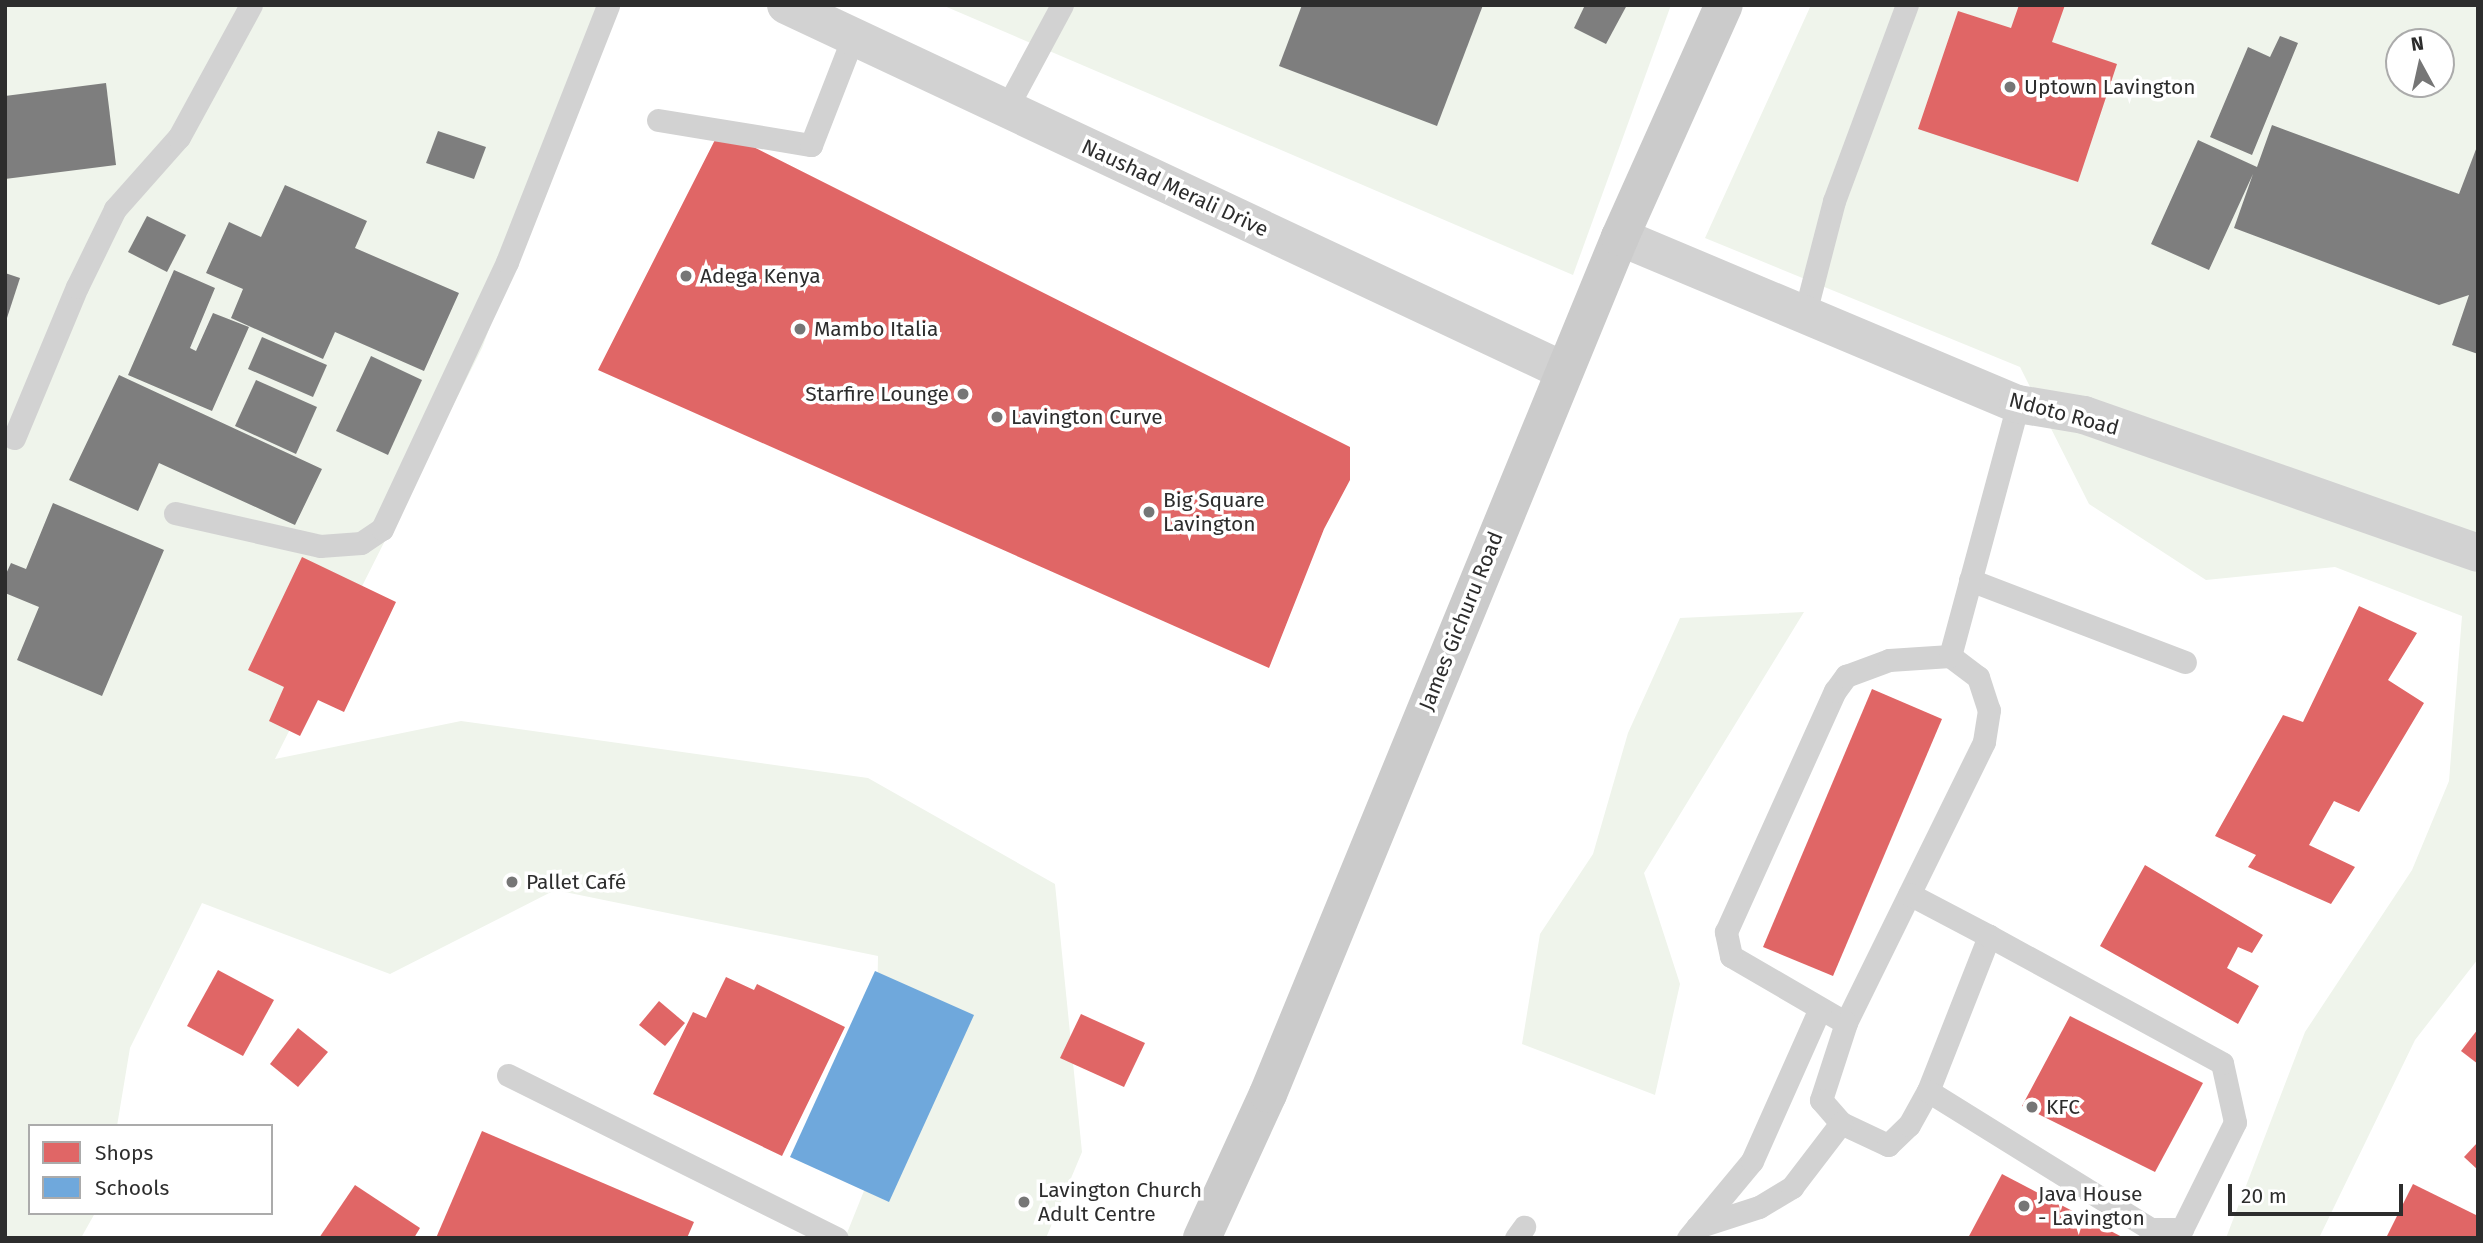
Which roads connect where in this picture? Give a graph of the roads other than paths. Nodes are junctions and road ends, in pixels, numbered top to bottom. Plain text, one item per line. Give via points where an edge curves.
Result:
1 (251, 5) edge
2 (608, 5) edge
3 (786, 5) edge
4 (1062, 5) edge
5 (1724, 5) edge
6 (1907, 5) edge
7 (853, 37) junction
8 (1006, 108) junction
9 (658, 120) dead end
10 (1619, 237) junction
11 (1804, 317) junction
12 (1564, 371) junction
13 (2018, 404) junction
14 (14, 438) dead end
15 (175, 513) dead end
16 (2478, 553) edge
17 (1970, 580) junction
18 (1950, 656) junction
19 (2185, 662) dead end
20 (1909, 894) junction
21 (1989, 936) junction
22 (1820, 1008) junction
23 (1846, 1023) junction
24 (508, 1075) dead end
25 (1928, 1091) junction
26 (1841, 1124) junction
27 (1692, 1232) edge
28 (837, 1238) edge
29 (1202, 1238) edge

1 - 14 lane via 178,137 115,209
2 - 15 lane via 507,262 382,529 362,543 320,546
3 - 7 street, Naushad Merali Drive
4 - 8 lane
5 - 10 main road, James Gichuru Road
6 - 11 lane via 1834,201
7 - 8 street, Naushad Merali Drive
7 - 9 lane via 811,145
8 - 12 street, Naushad Merali Drive
10 - 11 street, Ndoto Road
10 - 12 main road, James Gichuru Road
11 - 13 street, Ndoto Road
12 - 29 main road, James Gichuru Road via 1268,1094
13 - 16 street, Ndoto Road via 2084,415
13 - 17 lane
17 - 18 lane
17 - 19 lane
18 - 20 lane via 1978,677 1989,710 1984,742
18 - 22 lane via 1889,660 1846,676 1840,683 1726,932 1731,956
20 - 21 lane
20 - 23 lane
21 - 25 lane
21 - 25 lane via 2222,1063 2235,1122 2182,1229 2151,1229
22 - 23 lane
22 - 27 lane via 1752,1161
23 - 26 lane via 1821,1100
24 - 28 lane
25 - 26 lane via 1909,1125 1888,1145
26 - 27 lane via 1792,1187 1759,1207

